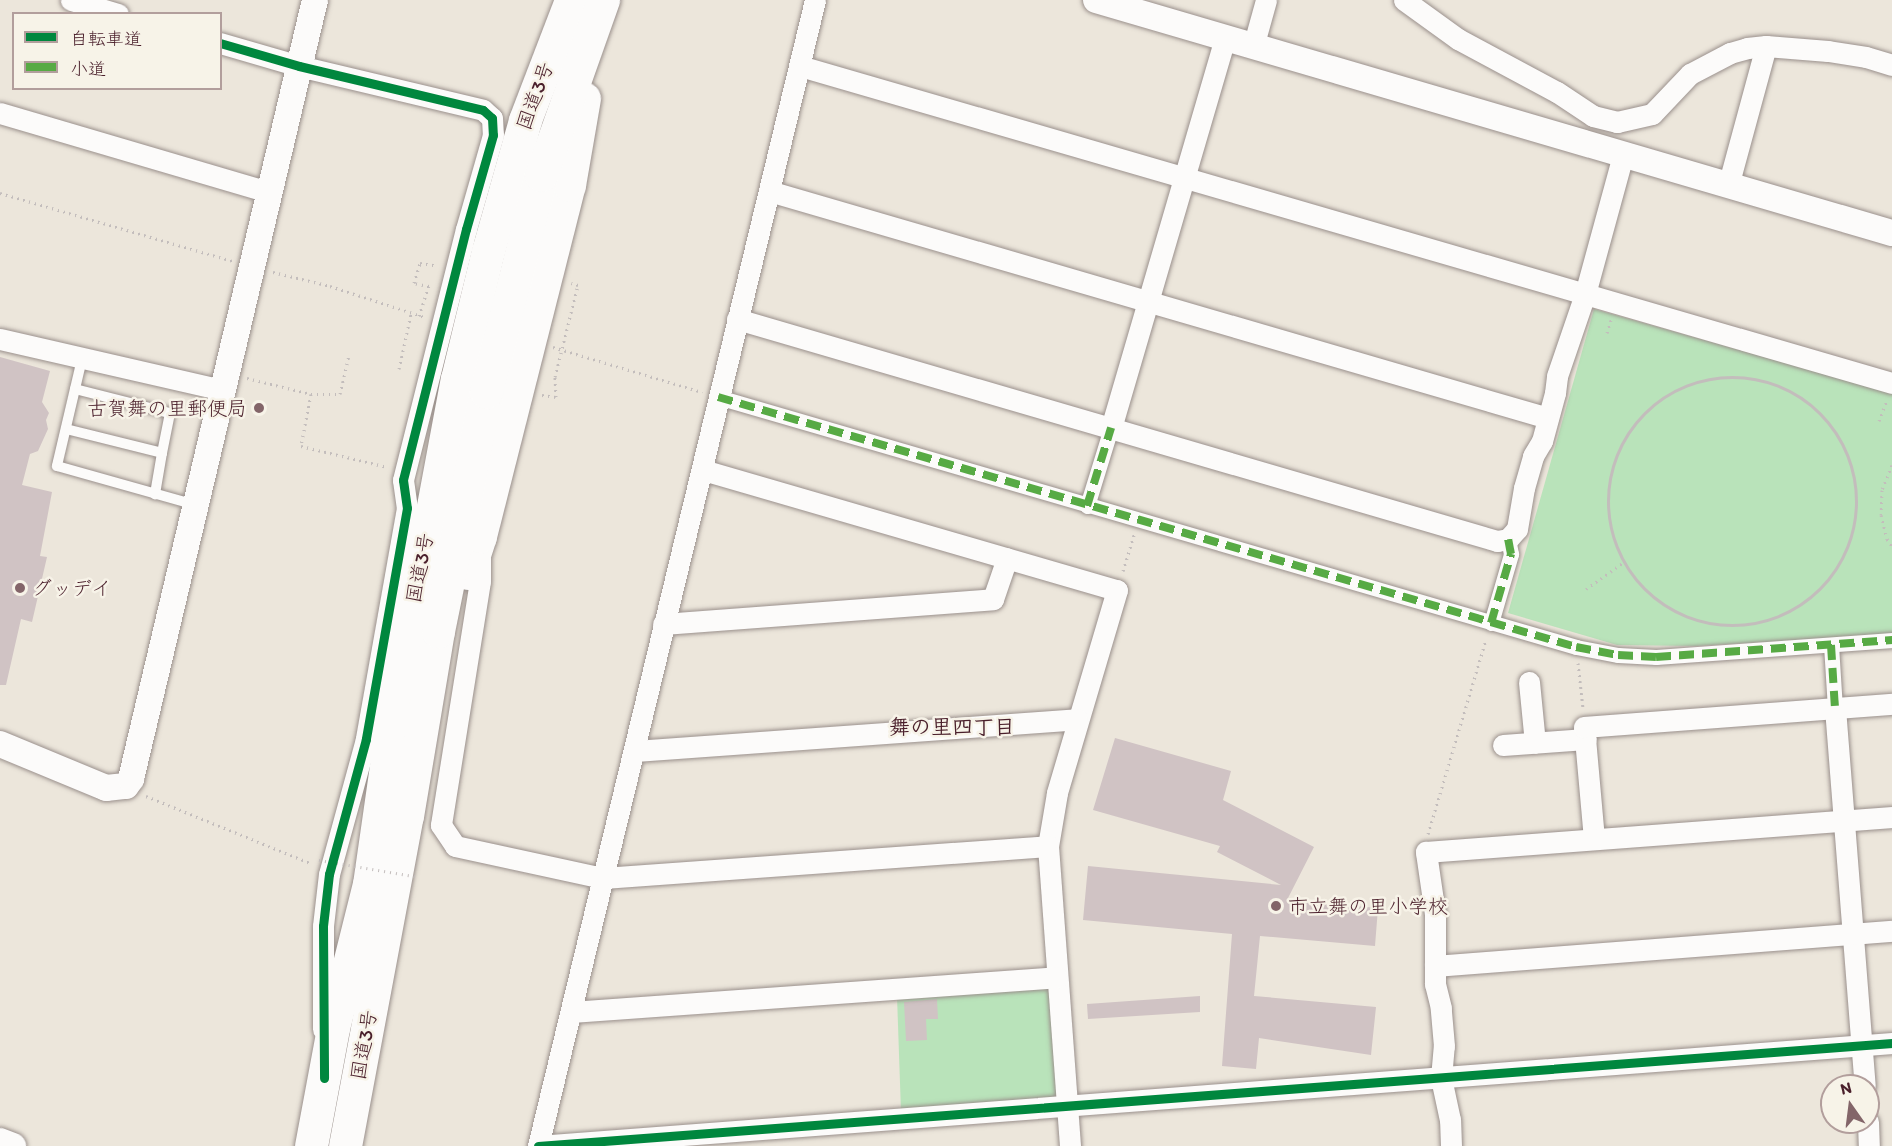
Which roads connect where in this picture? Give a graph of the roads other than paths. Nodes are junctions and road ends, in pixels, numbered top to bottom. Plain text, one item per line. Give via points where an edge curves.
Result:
1 (71, 0) edge
2 (315, 0) edge
3 (570, 0) edge
4 (603, 0) edge
5 (815, 0) edge
6 (1096, 0) edge
7 (1266, 0) edge
8 (1404, 0) edge
9 (1130, 5) edge
10 (111, 12) edge
11 (1225, 39) junction
12 (222, 44) edge
13 (1766, 46) junction
14 (1253, 47) junction
15 (581, 58) junction
16 (1892, 65) edge
17 (298, 66) junction
18 (800, 66) junction
19 (0, 113) edge
20 (1623, 154) junction
21 (1185, 177) junction
22 (1728, 186) junction
23 (769, 191) junction
24 (269, 192) junction
25 (1892, 233) edge
26 (1586, 294) junction
27 (1148, 302) junction
28 (737, 319) junction
29 (0, 339) edge
30 (82, 359) junction
31 (225, 381) junction
32 (1892, 383) edge
33 (75, 389) junction
34 (718, 397) junction
35 (1548, 418) junction
36 (1111, 428) junction
37 (66, 429) junction
38 (445, 440) junction
39 (162, 453) junction
40 (703, 470) junction
41 (155, 494) junction
42 (196, 505) junction
43 (1087, 506) junction
44 (407, 508) junction
45 (480, 536) junction
46 (1508, 539) junction
47 (1007, 558) junction
48 (1491, 623) junction
49 (663, 624) junction
50 (438, 631) junction
51 (1892, 640) edge
52 (1831, 645) junction
53 (1529, 682) dead end
54 (1892, 704) edge
55 (1835, 708) junction
56 (1077, 719) junction
57 (1585, 733) junction
58 (1535, 743) junction
59 (0, 744) edge
60 (1503, 745) dead end
61 (635, 751) junction
62 (1892, 817) edge
63 (1845, 820) junction
64 (1594, 839) junction
65 (1048, 846) junction
66 (603, 878) junction
67 (1892, 931) edge
68 (1852, 934) junction
69 (1435, 966) junction
70 (1057, 977) junction
71 (571, 1012) junction
72 (1892, 1044) edge
73 (1863, 1046) junction
74 (1864, 1074) edge
75 (324, 1078) junction
76 (1441, 1078) junction
77 (1067, 1107) junction
78 (0, 1141) edge
79 (14, 1146) edge
80 (311, 1146) edge
81 (345, 1146) edge
82 (538, 1146) edge
83 (1070, 1146) edge
84 (1451, 1146) edge

1 - 10 street
2 - 17 street
3 - 38 highway, 国道3号 via 522,131 488,251
4 - 15 highway, 国道3号
5 - 18 street
6 - 9 street
7 - 14 street
8 - 13 street via 1458,39 1557,92 1593,117 1617,122 1652,114 1690,74 1714,60 1730,52
9 - 11 street
11 - 14 street
11 - 21 street
12 - 17 street
13 - 16 street via 1828,51
13 - 22 street
14 - 20 street
15 - 45 highway via 585,88 569,185
15 - 50 highway, 国道3号 via 541,175 514,275
17 - 24 street
17 - 44 street via 483,110 492,118 494,135 403,480
18 - 21 street
18 - 23 street
19 - 24 street
20 - 22 street
20 - 26 street
21 - 26 street
21 - 27 street
22 - 25 street
23 - 27 street
23 - 28 street
24 - 31 street
26 - 32 street
26 - 35 street via 1569,333
27 - 35 street
27 - 36 street
28 - 34 street
28 - 36 street
29 - 30 street
30 - 31 street
30 - 33 lane
31 - 42 street
33 - 37 lane
33 - 39 lane via 170,413
34 - 40 street
34 - 43 street
35 - 46 street via 1524,488 1517,529
36 - 43 street
36 - 46 street via 1497,541
37 - 39 lane
37 - 41 lane via 57,466
38 - 44 highway
38 - 75 highway, 国道3号 via 392,725 369,884
39 - 41 lane
40 - 47 street
40 - 49 street
41 - 42 lane
42 - 59 street via 134,772 126,786 106,788
43 - 48 street
44 - 75 street via 366,739 329,874 323,926
45 - 50 highway via 460,596
45 - 66 street via 480,581 441,825 455,846
46 - 48 street via 1510,554
47 - 49 street via 993,599
47 - 56 street via 1117,590
48 - 52 street via 1618,655 1656,657
49 - 61 street
50 - 81 highway, 国道3号
51 - 52 street
52 - 55 street
53 - 58 street
54 - 55 street
55 - 57 street
55 - 63 street
56 - 61 street
56 - 65 street via 1057,793
57 - 58 street
57 - 64 street
58 - 60 street
61 - 66 street
62 - 63 street
63 - 64 street
63 - 68 street
64 - 69 street via 1426,852 1435,914
65 - 66 street
65 - 70 street
66 - 71 street
67 - 68 street
68 - 69 street
68 - 73 street
69 - 76 street via 1444,1046
70 - 71 street
70 - 77 street
71 - 82 street
72 - 73 street
73 - 74 street
73 - 76 street
75 - 80 highway, 国道3号
76 - 77 street
76 - 84 street
77 - 82 street
77 - 83 street
78 - 79 street

